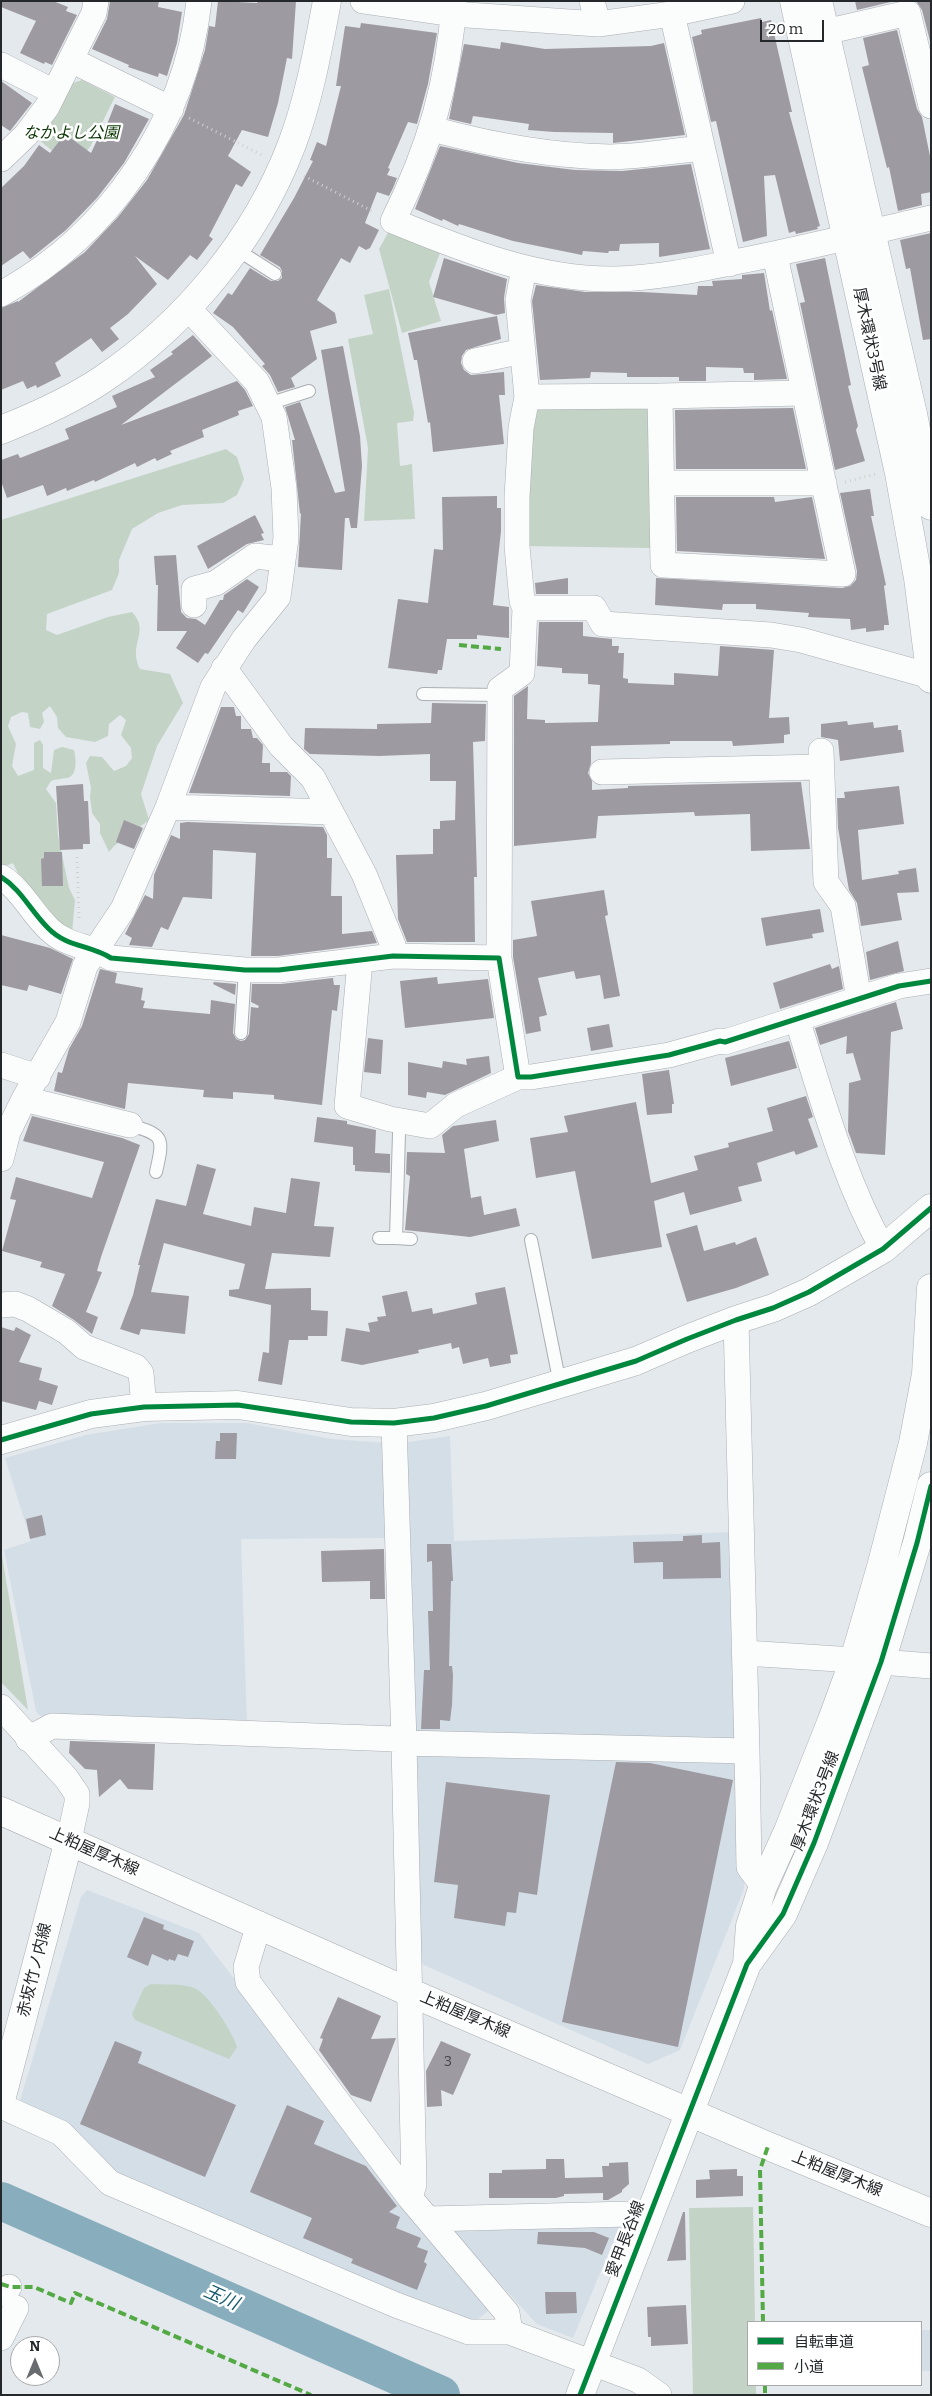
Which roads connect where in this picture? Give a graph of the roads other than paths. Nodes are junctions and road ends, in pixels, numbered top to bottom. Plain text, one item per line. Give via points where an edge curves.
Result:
1 (96, 1) edge
2 (200, 1) edge
3 (327, 1) edge
4 (363, 1) edge
5 (794, 1) edge
6 (818, 1) edge
7 (717, 3) edge
8 (454, 8) edge
9 (595, 13) edge
10 (672, 14) junction
11 (825, 32) junction
12 (71, 60) junction
13 (1, 65) edge
14 (54, 92) junction
15 (931, 106) edge
16 (171, 109) junction
17 (432, 129) junction
18 (702, 148) junction
19 (1, 159) edge
20 (931, 218) edge
21 (859, 234) junction
22 (236, 249) junction
23 (775, 254) junction
24 (729, 264) junction
25 (524, 268) junction
26 (276, 274) dead end
27 (1, 294) edge
28 (187, 307) junction
29 (523, 351) junction
30 (475, 361) dead end
31 (310, 391) dead end
32 (804, 393) junction
33 (660, 396) junction
34 (527, 397) junction
35 (268, 404) junction
36 (1, 430) edge
37 (662, 483) junction
38 (833, 483) junction
39 (931, 506) edge
40 (282, 560) junction
41 (193, 587) dead end
42 (525, 608) junction
43 (224, 668) junction
44 (931, 678) edge
45 (423, 694) dead end
46 (500, 694) junction
47 (602, 772) dead end
48 (168, 807) junction
49 (331, 812) junction
50 (1, 877) edge
51 (89, 948) junction
52 (393, 956) junction
53 (499, 958) junction
54 (360, 962) junction
55 (245, 970) junction
56 (931, 981) edge
57 (859, 999) junction
58 (797, 1019) junction
59 (241, 1032) dead end
60 (1, 1065) edge
61 (38, 1077) junction
62 (518, 1077) junction
63 (24, 1099) junction
64 (402, 1122) junction
65 (130, 1125) joint
66 (1, 1159) edge
67 (156, 1172) dead end
68 (931, 1208) edge
69 (379, 1238) dead end
70 (396, 1238) junction
71 (411, 1239) dead end
72 (531, 1240) dead end
73 (883, 1249) junction
74 (931, 1288) edge
75 (1, 1304) edge
76 (736, 1320) junction
77 (560, 1384) junction
78 (144, 1407) junction
79 (394, 1423) junction
80 (1, 1440) edge
81 (931, 1486) edge
82 (745, 1653) junction
83 (854, 1660) junction
84 (881, 1662) junction
85 (931, 1666) edge
86 (1, 1707) edge
87 (28, 1739) junction
88 (404, 1743) junction
89 (747, 1751) junction
90 (1, 1811) edge
91 (68, 1840) junction
92 (762, 1886) junction
93 (259, 1924) junction
94 (747, 1964) junction
95 (409, 1992) junction
96 (1, 2100) edge
97 (1, 2106) edge
98 (689, 2111) junction
99 (410, 2198) junction
100 (931, 2213) edge
101 (648, 2215) junction
102 (428, 2219) junction
103 (9, 2296) edge
104 (510, 2332) junction
105 (1, 2338) edge
106 (586, 2378) edge
107 (659, 2395) edge

1 - 12 street via 94,13
2 - 16 street via 192,50
3 - 22 street via 316,58 292,143 262,206
4 - 8 street
5 - 21 street, 厚木環状3号線
6 - 11 street, 厚木環状3号線
7 - 10 street
8 - 9 street
8 - 17 street via 451,44
9 - 10 street
10 - 18 street
11 - 15 street via 908,13
11 - 21 street, 厚木環状3号線
12 - 14 street
12 - 16 street
13 - 14 street
14 - 19 street via 48,107 26,135
16 - 27 street via 135,172 96,223 24,282
17 - 18 street via 480,142 544,153 612,157
17 - 25 street via 415,177 393,221 475,254
18 - 24 street
20 - 21 street
21 - 23 street
21 - 39 street, 厚木環状3号線 via 913,414
21 - 44 street, 厚木環状3号線 via 918,578
22 - 26 lane
22 - 28 street
23 - 24 street
23 - 32 street
24 - 25 street via 673,275 614,279
25 - 29 street via 518,300
28 - 35 street via 257,382
28 - 36 street via 140,352 101,380 33,417
29 - 30 street
29 - 34 street
31 - 35 lane
32 - 33 street
32 - 38 street
33 - 34 street
33 - 37 street
34 - 42 street via 521,428 517,497 517,546
35 - 40 street via 274,417 284,488 286,538
37 - 38 street
37 - 38 street via 663,565 843,574
40 - 41 street via 255,556 216,583
40 - 43 street via 278,598
42 - 44 street via 594,608 603,624 778,636
42 - 46 street via 522,673 500,688
43 - 48 street via 213,687
43 - 49 street via 281,746 314,778
45 - 46 lane
46 - 53 street
47 - 57 street via 684,760 820,759 826,882 823,891 843,906
48 - 49 street
48 - 51 street via 123,909
49 - 52 street via 364,874 393,945
50 - 51 street via 14,886 49,929 67,943
51 - 55 street via 111,958
51 - 61 street via 90,955 68,1022
52 - 53 street
52 - 54 street
53 - 62 street
54 - 55 street
54 - 64 street via 348,1106
55 - 59 lane
56 - 57 street via 899,986
57 - 58 street
58 - 62 street via 725,1042 669,1055
58 - 73 street via 845,1166 863,1214
60 - 61 street
61 - 63 street
62 - 64 street via 456,1105 430,1126
63 - 65 street
63 - 66 street via 8,1132
64 - 70 lane
65 - 67 lane via 152,1131 159,1137 161,1144
68 - 73 street
69 - 70 lane
70 - 71 lane
72 - 77 lane
73 - 76 street via 810,1292
74 - 83 street, 厚木環状3号線 via 926,1374 913,1443
75 - 78 street via 15,1304 28,1309 67,1332 84,1347 136,1367 141,1373
76 - 77 street via 636,1361
76 - 82 street
77 - 79 street via 478,1408
78 - 79 street via 238,1405 352,1422
78 - 80 street via 91,1414
79 - 88 street
81 - 84 street, 厚木環状3号線
82 - 83 street
82 - 89 street
83 - 92 street, 厚木環状3号線 via 788,1831
84 - 85 street
84 - 94 street, 厚木環状3号線 via 787,1905
86 - 87 street
87 - 88 street via 52,1726 396,1739
87 - 91 street via 77,1794
88 - 89 street
88 - 95 street
89 - 92 street via 749,1867
90 - 91 street, 上粕屋厚木線
91 - 93 street, 上粕屋厚木線
91 - 96 street, 赤坂竹ノ内線
92 - 94 street, 厚木環状3号線 via 750,1926
93 - 95 street, 上粕屋厚木線
93 - 99 street via 246,1967 248,1982
94 - 98 street, 厚木環状3号線
95 - 98 street, 上粕屋厚木線
95 - 99 street via 414,2184
97 - 104 street via 61,2133 110,2183 396,2305 469,2332
98 - 100 street, 上粕屋厚木線
98 - 101 street, 愛甲長谷線
99 - 102 street
101 - 102 street
101 - 106 street, 愛甲長谷線
102 - 104 street via 507,2314
103 - 105 street
104 - 106 street
106 - 107 street via 638,2380

